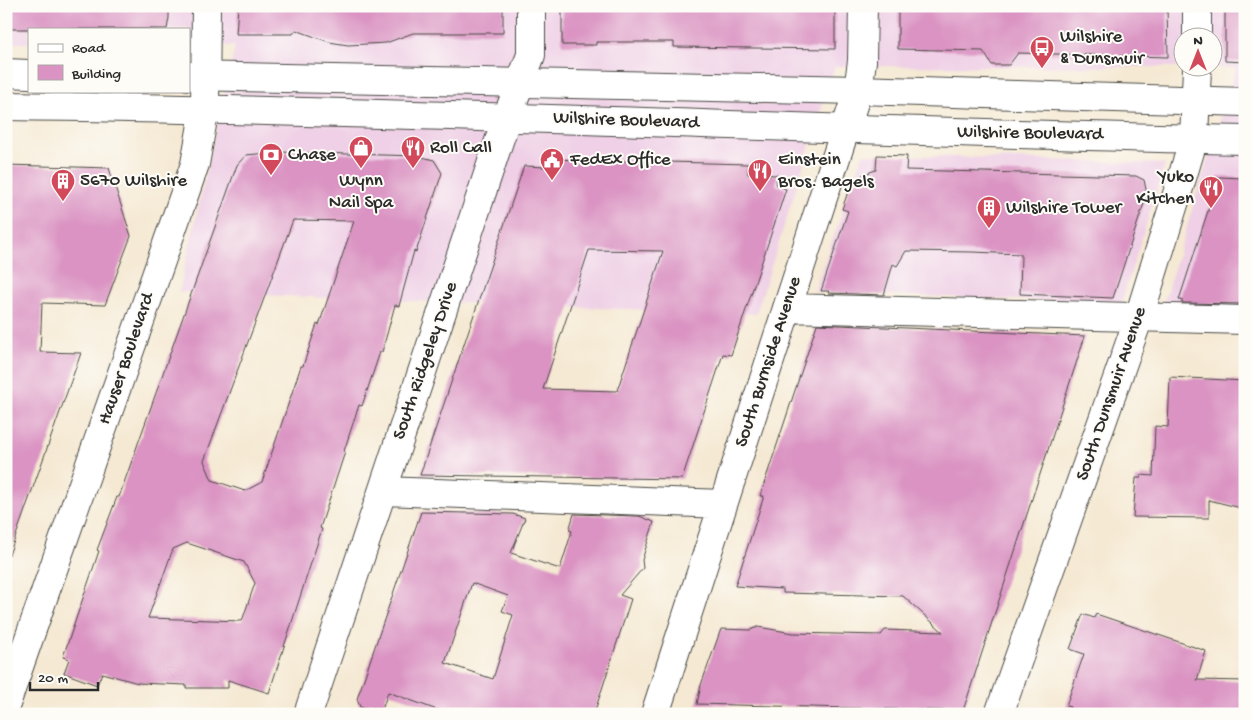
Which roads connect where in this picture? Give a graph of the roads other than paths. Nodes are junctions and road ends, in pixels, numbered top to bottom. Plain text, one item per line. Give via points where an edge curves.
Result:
1 (206, 6) edge
2 (531, 6) edge
3 (863, 6) edge
4 (1197, 6) edge
5 (1197, 28) edge
6 (6, 73) edge
7 (28, 74) edge
8 (198, 76) edge
9 (1197, 78) edge
10 (522, 84) junction
11 (858, 90) junction
12 (1196, 100) junction
13 (1245, 102) edge
14 (6, 106) edge
15 (205, 108) junction
16 (507, 117) junction
17 (845, 129) junction
18 (1194, 138) junction
19 (1245, 140) edge
20 (787, 308) junction
21 (1139, 317) junction
22 (1245, 320) edge
23 (383, 490) junction
24 (723, 504) junction
25 (6, 704) edge
26 (308, 714) edge
27 (655, 714) edge
28 (999, 714) edge

1 - 8 street, Hauser Boulevard
2 - 10 street, South Ridgeley Drive via 532,55
3 - 11 street, South Burnside Avenue
4 - 5 street
6 - 7 street
8 - 10 street, Wilshire Boulevard
8 - 15 street, Hauser Boulevard
9 - 12 street, South Dunsmuir Avenue
10 - 11 street, Wilshire Boulevard
10 - 16 street, South Ridgeley Drive
11 - 12 street, Wilshire Boulevard
11 - 17 street, South Burnside Avenue
12 - 13 street, Wilshire Boulevard
12 - 18 street, South Dunsmuir Avenue
14 - 15 street, Wilshire Boulevard
15 - 16 street, Wilshire Boulevard
15 - 25 street, Hauser Boulevard via 195,164
16 - 17 street, Wilshire Boulevard
16 - 23 street, South Ridgeley Drive
17 - 18 street, Wilshire Boulevard
17 - 20 street, South Burnside Avenue
18 - 19 street, Wilshire Boulevard
18 - 21 street, South Dunsmuir Avenue
20 - 21 street
20 - 24 street, South Burnside Avenue
21 - 22 street
21 - 28 street, South Dunsmuir Avenue
23 - 24 street
23 - 26 street, South Ridgeley Drive
24 - 27 street, South Burnside Avenue

